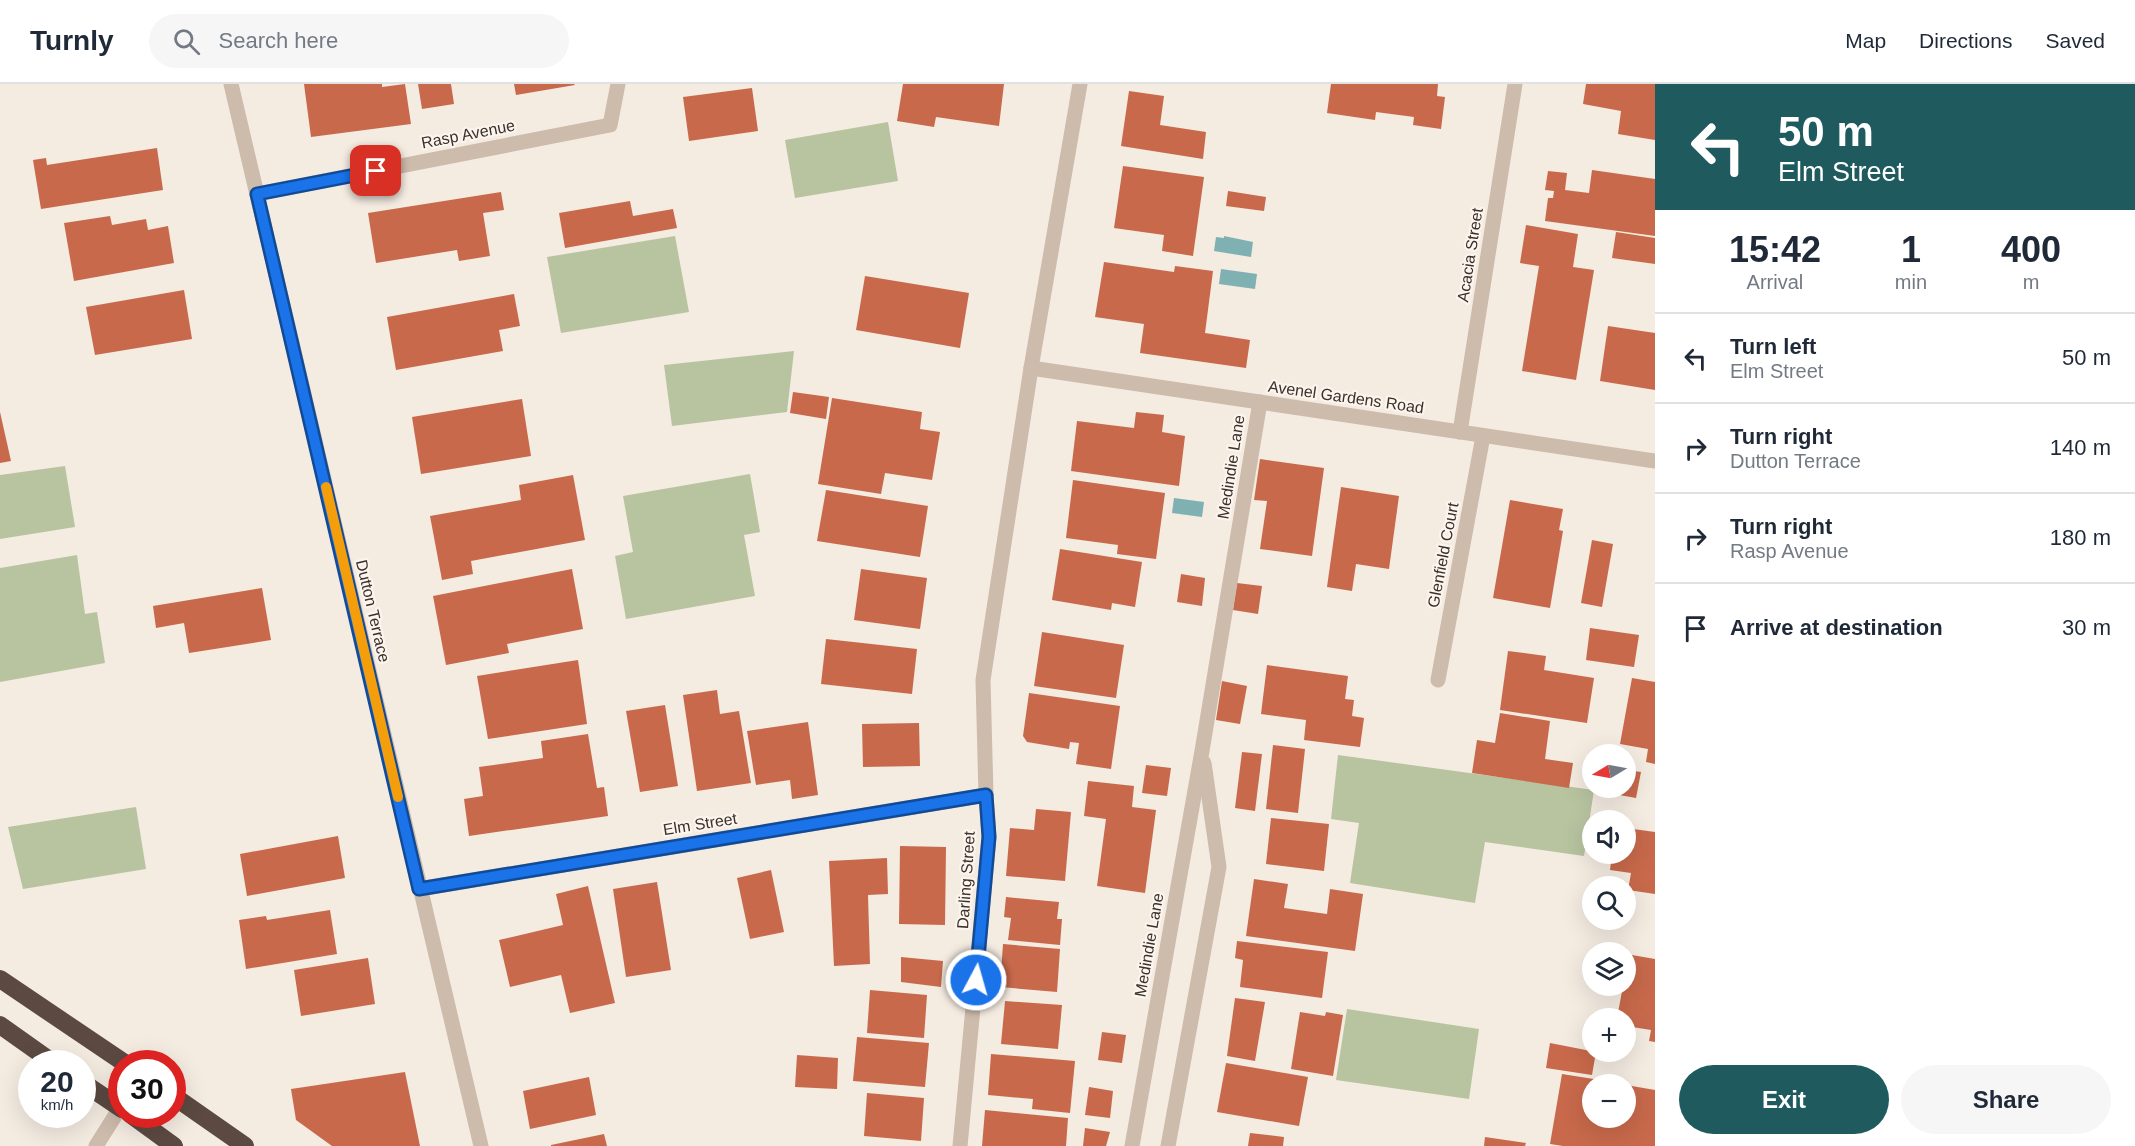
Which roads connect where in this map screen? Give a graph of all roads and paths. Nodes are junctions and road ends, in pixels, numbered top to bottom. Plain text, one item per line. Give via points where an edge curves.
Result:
1 (231, 84) edge
2 (618, 84) edge
3 (1080, 84) edge
4 (1515, 84) edge
5 (257, 194) junction
6 (1032, 368) junction
7 (1260, 402) junction
8 (1460, 432) junction
9 (1483, 436) junction
10 (1655, 461) edge
11 (1438, 680) dead end
12 (1202, 751) junction
13 (986, 795) junction
14 (419, 889) junction
15 (0, 979) edge
16 (0, 1026) edge
17 (35, 1050) edge
18 (108, 1052) edge
19 (186, 1105) edge
20 (109, 1128) edge
21 (149, 1128) edge
22 (96, 1146) edge
23 (174, 1146) edge
24 (245, 1146) edge
25 (481, 1146) edge
26 (960, 1146) edge
27 (1132, 1146) edge
28 (1168, 1146) edge

1 - 5 street, Dutton Terrace
2 - 5 street, Rasp Avenue via 610,125
3 - 6 street
4 - 8 street, Acacia Street
5 - 14 street, Dutton Terrace
6 - 7 street, Avenel Gardens Road
6 - 13 street via 983,680
7 - 8 street, Avenel Gardens Road
7 - 12 street, Medindie Lane
8 - 9 street, Avenel Gardens Road
9 - 10 street, Avenel Gardens Road
9 - 11 street, Glenfield Court
12 - 27 street, Medindie Lane
12 - 28 street, Medindie Lane via 1219,867
13 - 14 street, Elm Street
13 - 26 street, Darling Street via 989,837
14 - 25 street, Dutton Terrace
15 - 18 highway
16 - 17 highway
19 - 24 highway
20 - 22 street
21 - 23 highway

